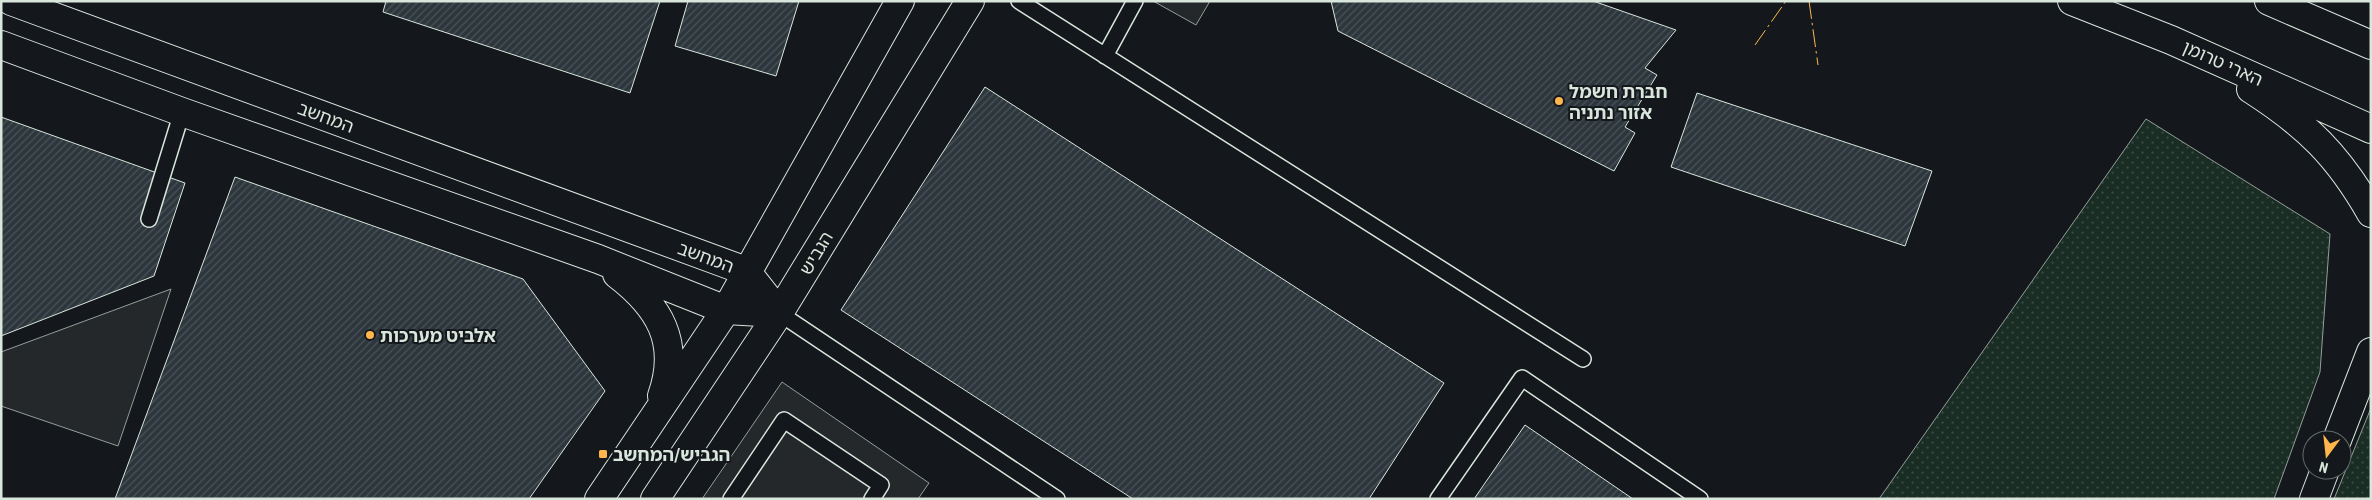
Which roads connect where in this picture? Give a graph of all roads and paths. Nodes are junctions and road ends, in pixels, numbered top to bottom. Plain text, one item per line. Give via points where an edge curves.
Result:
1 (11, 1) edge
2 (900, 1) edge
3 (970, 1) edge
4 (1019, 1) edge
5 (1135, 1) edge
6 (2072, 1) edge
7 (2269, 1) edge
8 (2171, 40) junction
9 (1, 44) edge
10 (2371, 45) edge
11 (1105, 56) junction
12 (182, 112) junction
13 (2371, 129) edge
14 (2371, 213) edge
15 (149, 219) dead end
16 (598, 259) junction
17 (746, 271) junction
18 (726, 310) junction
19 (779, 313) junction
20 (2370, 351) edge
21 (1583, 359) dead end
22 (656, 413) junction
23 (2341, 430) edge
24 (2321, 480) edge
25 (599, 499) edge
26 (655, 499) edge
27 (731, 499) edge
28 (872, 499) edge
29 (1057, 499) edge
30 (1438, 499) edge
31 (1700, 499) edge
32 (2314, 499) edge

1 - 17 street, המחשב
2 - 17 street
3 - 19 street, הגביש
4 - 11 lane
5 - 11 lane
6 - 8 street, הארי טרומן
7 - 10 street
8 - 13 street, הארי טרומן
8 - 14 street via 2275,104 2318,139 2351,177
9 - 12 street
11 - 21 lane
12 - 15 lane
12 - 16 street
16 - 18 street
16 - 22 street via 643,295 659,318 667,340 669,364
17 - 18 street
17 - 19 street, המחשב
18 - 19 street
18 - 22 street
19 - 26 street, הגביש
19 - 29 lane
20 - 23 street
22 - 25 street
24 - 32 street
27 - 28 lane via 784,420 881,485
30 - 31 lane via 1522,378

